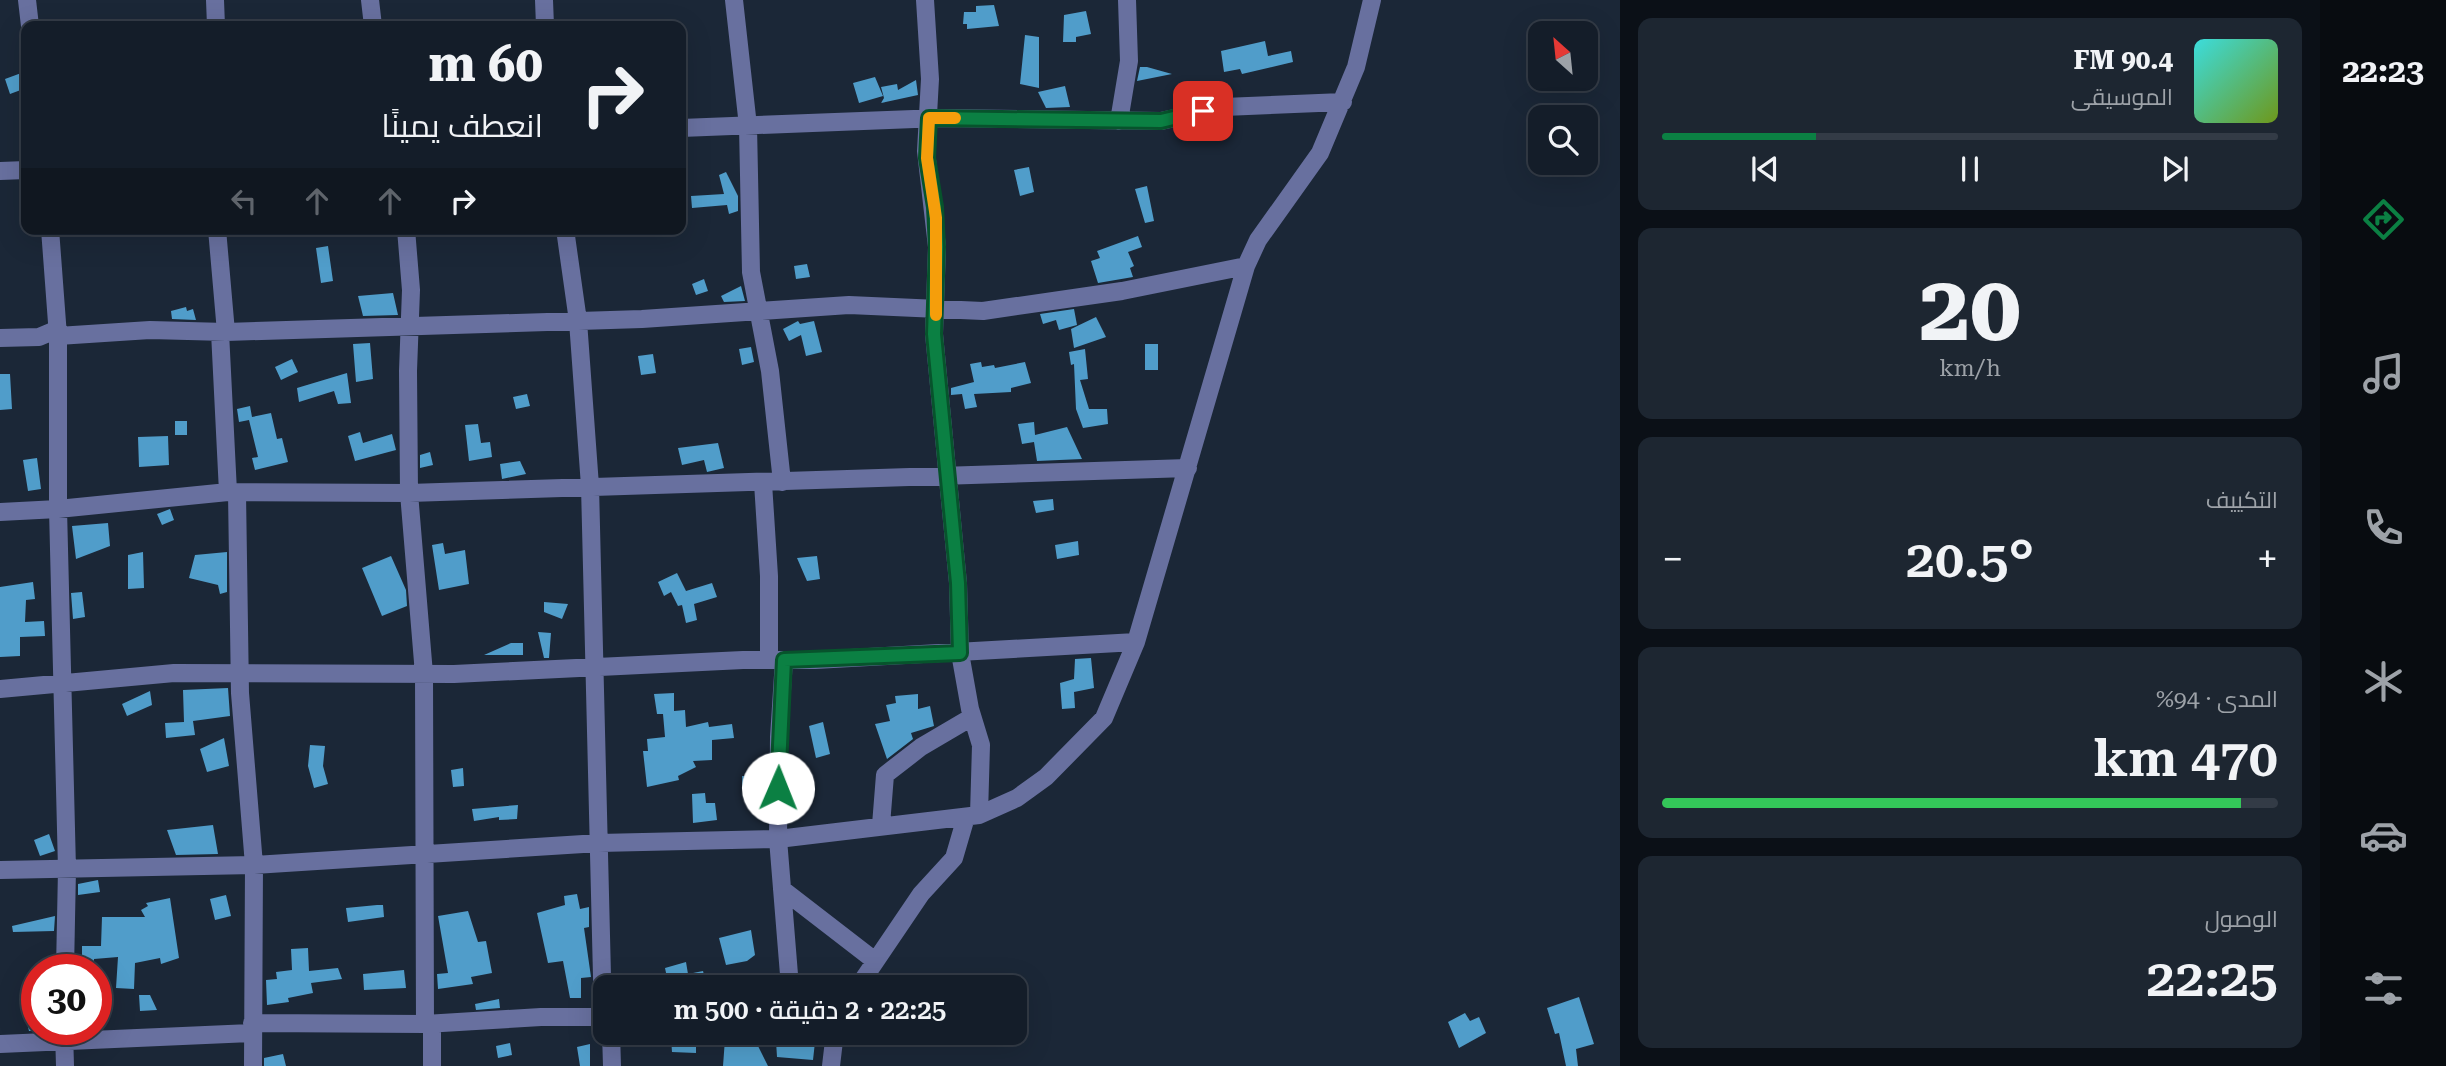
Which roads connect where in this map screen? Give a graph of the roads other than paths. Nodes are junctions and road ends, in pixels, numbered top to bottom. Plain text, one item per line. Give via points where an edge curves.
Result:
1 (27, 0) edge
2 (215, 0) edge
3 (370, 0) edge
4 (544, 0) edge
5 (734, 0) edge
6 (925, 0) edge
7 (1127, 0) edge
8 (1373, 0) edge
9 (29, 21) edge
10 (216, 21) edge
11 (372, 21) edge
12 (545, 21) edge
13 (1343, 102) junction
14 (929, 118) junction
15 (1119, 121) junction
16 (748, 125) junction
17 (686, 128) edge
18 (21, 170) edge
19 (0, 171) edge
20 (50, 235) edge
21 (217, 235) edge
22 (406, 235) edge
23 (566, 235) edge
24 (1246, 266) junction
25 (937, 307) junction
26 (759, 311) junction
27 (578, 321) junction
28 (410, 327) junction
29 (223, 332) junction
30 (58, 333) junction
31 (0, 338) edge
32 (1188, 468) junction
33 (946, 475) junction
34 (782, 482) junction
35 (763, 483) junction
36 (590, 486) junction
37 (232, 492) junction
38 (410, 493) junction
39 (58, 509) junction
40 (0, 512) edge
41 (1136, 642) junction
42 (960, 653) junction
43 (777, 660) junction
44 (594, 666) junction
45 (240, 673) junction
46 (424, 674) junction
47 (64, 684) junction
48 (0, 689) edge
49 (972, 717) junction
50 (972, 816) junction
51 (881, 825) junction
52 (778, 839) junction
53 (598, 843) junction
54 (426, 854) junction
55 (254, 865) junction
56 (67, 869) junction
57 (0, 870) edge
58 (782, 889) junction
59 (65, 954) edge
60 (874, 961) junction
61 (605, 975) edge
62 (789, 975) edge
63 (865, 975) edge
64 (593, 1021) edge
65 (428, 1024) junction
66 (252, 1028) junction
67 (112, 1033) edge
68 (21, 1041) edge
69 (0, 1044) edge
70 (64, 1045) edge
71 (610, 1045) edge
72 (833, 1045) edge
73 (65, 1066) edge
74 (253, 1066) edge
75 (432, 1066) edge
76 (612, 1066) edge
77 (831, 1066) edge

1 - 9 street
2 - 10 street
3 - 11 street
4 - 12 street
5 - 16 street
6 - 14 street
7 - 15 street via 1129,61
8 - 13 street
13 - 15 street via 1224,107 1161,121
13 - 24 street via 1314,164 1258,240
14 - 15 street
14 - 16 street
14 - 25 street via 927,158 936,218
16 - 17 street
16 - 26 street via 750,251
18 - 19 street
20 - 30 street
21 - 29 street
22 - 28 street
23 - 27 street
24 - 25 street via 1122,291 983,311
24 - 32 street
25 - 26 street via 849,305
25 - 33 street via 934,334
26 - 27 street
26 - 34 street
27 - 28 street
27 - 36 street
28 - 29 street
28 - 38 street
29 - 30 street
29 - 37 street
30 - 31 street
30 - 39 street
32 - 33 street
32 - 41 street
33 - 34 street
33 - 42 street
34 - 35 street
35 - 36 street
35 - 43 street
36 - 38 street
36 - 44 street
37 - 38 street
37 - 39 street
37 - 45 street
38 - 46 street
39 - 40 street
39 - 47 street
41 - 42 street
41 - 50 street via 1104,718 1046,777 1017,798
42 - 43 street
42 - 49 street
43 - 44 street
43 - 52 street
44 - 46 street
44 - 53 street
45 - 46 street
45 - 47 street via 174,673
45 - 55 street
46 - 54 street
47 - 48 street
47 - 56 street
49 - 50 street via 981,745
49 - 51 street via 885,775
50 - 51 street
50 - 60 street via 954,858 921,894
51 - 52 street
52 - 53 street
52 - 58 street
53 - 54 street
53 - 61 street
54 - 55 street
54 - 65 street
55 - 56 street
55 - 66 street
56 - 57 street
56 - 59 street
58 - 60 street
58 - 62 street
60 - 63 street
64 - 65 street via 541,1017
65 - 66 street
65 - 75 street
66 - 67 street
66 - 74 street
68 - 69 street
70 - 73 street
71 - 76 street
72 - 77 street

